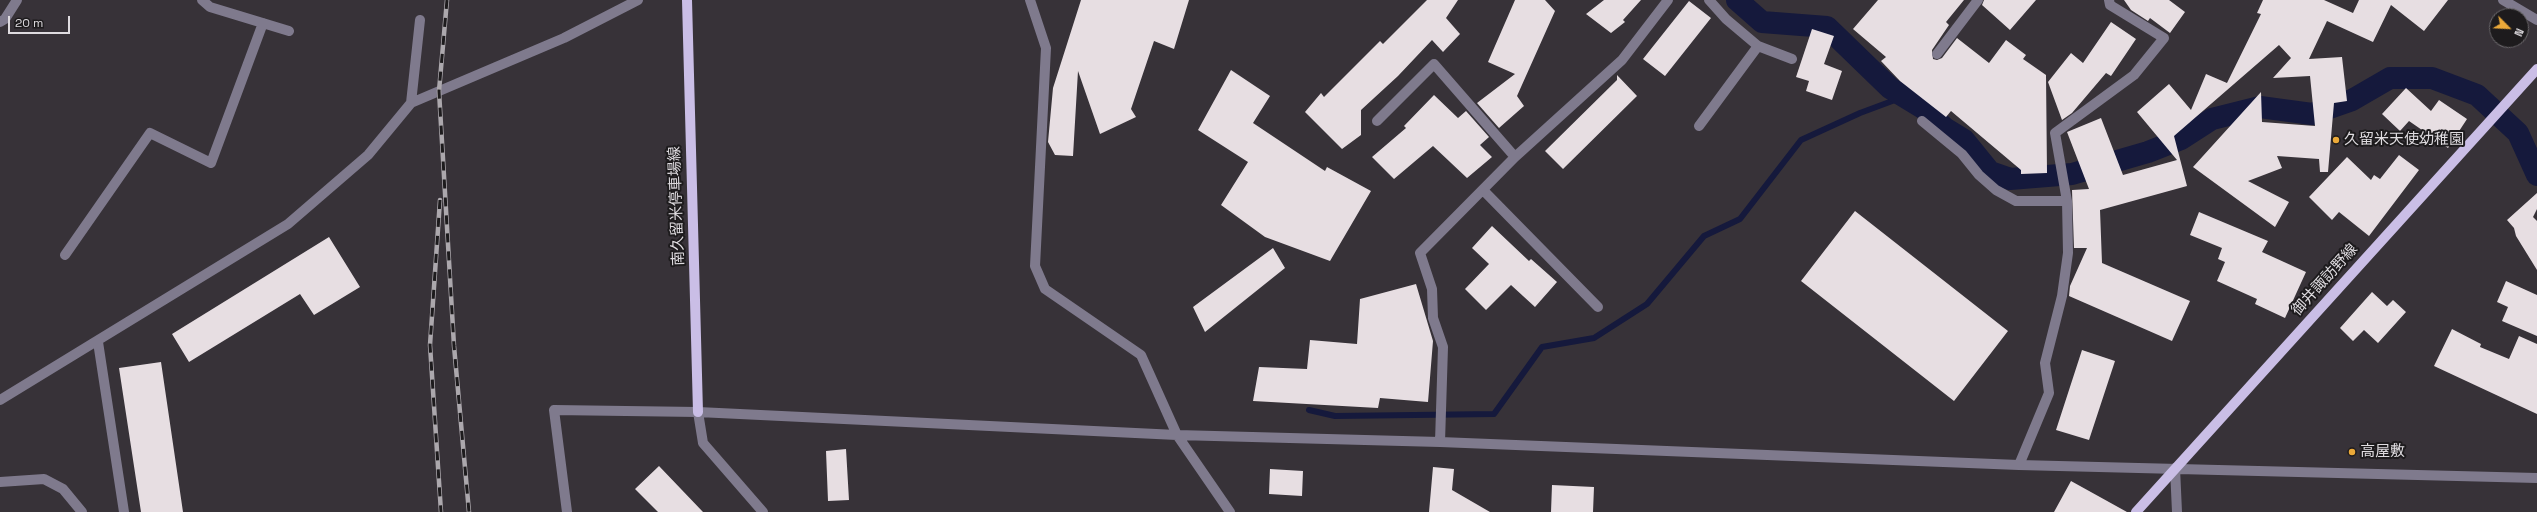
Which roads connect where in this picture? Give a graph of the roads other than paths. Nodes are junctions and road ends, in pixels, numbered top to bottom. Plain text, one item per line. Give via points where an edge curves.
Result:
1 (17, 0) edge
2 (202, 0) edge
3 (638, 0) edge
4 (687, 0) edge
5 (1030, 0) edge
6 (1668, 0) edge
7 (1709, 0) edge
8 (1978, 0) edge
9 (2109, 0) edge
10 (2503, 0) edge
11 (420, 20) dead end
12 (2537, 20) edge
13 (0, 22) edge
14 (263, 23) junction
15 (289, 31) dead end
16 (1758, 46) junction
17 (1937, 54) dead end
18 (1792, 59) dead end
19 (2537, 69) edge
20 (411, 103) junction
21 (1377, 121) dead end
22 (1922, 121) dead end
23 (1699, 126) dead end
24 (1515, 157) junction
25 (1483, 190) junction
26 (2067, 201) junction
27 (65, 255) dead end
28 (1598, 307) dead end
29 (98, 342) junction
30 (0, 400) edge
31 (698, 412) junction
32 (1177, 435) junction
33 (1440, 442) junction
34 (2018, 465) junction
35 (2175, 468) junction
36 (2537, 478) edge
37 (0, 482) edge
38 (82, 512) edge
39 (124, 512) edge
40 (567, 512) edge
41 (763, 512) edge
42 (1230, 512) edge
43 (2136, 512) edge
44 (2177, 512) edge

1 - 13 street via 6,19
2 - 14 street via 210,7
3 - 20 street via 564,38
4 - 31 main road, 南久留米停車場線
5 - 32 street via 1046,48 1036,266 1045,289 1141,355
6 - 24 street via 1622,60
7 - 16 street via 1726,19
8 - 17 street
9 - 26 street via 2110,5 2164,38 2134,75 2055,133
10 - 12 street
11 - 20 street
14 - 15 street
14 - 27 street via 211,163 150,133
16 - 18 street
16 - 23 street
19 - 35 main road, 御井諏訪野線
20 - 29 street via 368,155 288,224
21 - 24 street via 1434,64
22 - 26 street via 1962,154 1979,175 1996,190 2016,201
24 - 25 street
25 - 28 street
25 - 33 street via 1420,253 1432,289 1433,318 1443,347
26 - 34 street via 2066,267 2062,296 2045,363 2049,393
29 - 30 street
29 - 39 street
31 - 32 street
31 - 40 street via 554,410
31 - 41 street via 704,443
32 - 33 street
32 - 42 street
33 - 34 street
34 - 35 street
35 - 36 street
35 - 43 main road, 御井諏訪野線
35 - 44 street
37 - 38 street via 44,479 63,489

